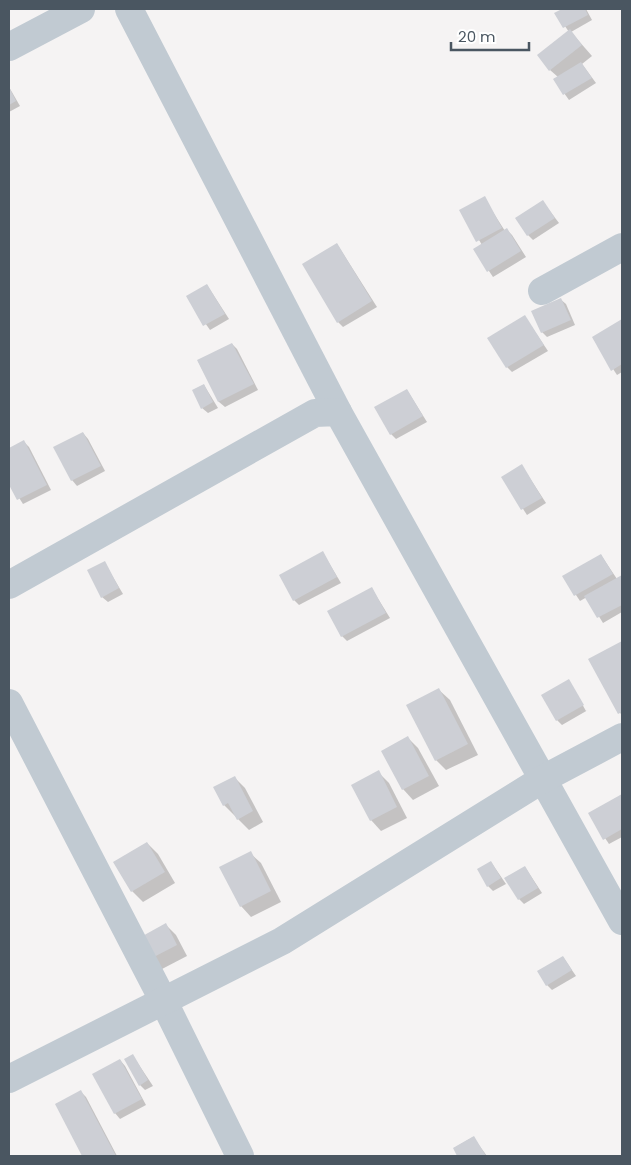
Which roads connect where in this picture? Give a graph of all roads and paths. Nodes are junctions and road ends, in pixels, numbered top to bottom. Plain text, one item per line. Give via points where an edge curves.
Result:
1 (81, 9) edge
2 (129, 9) edge
3 (9, 47) edge
4 (622, 247) edge
5 (542, 291) dead end
6 (338, 412) junction
7 (9, 585) edge
8 (9, 703) edge
9 (622, 737) edge
10 (543, 780) junction
11 (622, 921) edge
12 (164, 1000) junction
13 (9, 1079) edge
14 (240, 1156) edge

1 - 3 street
2 - 6 street
4 - 5 street
6 - 7 street via 315,413
6 - 10 street
8 - 12 street
9 - 10 street
10 - 11 street
10 - 12 street via 282,942
12 - 13 street
12 - 14 street

